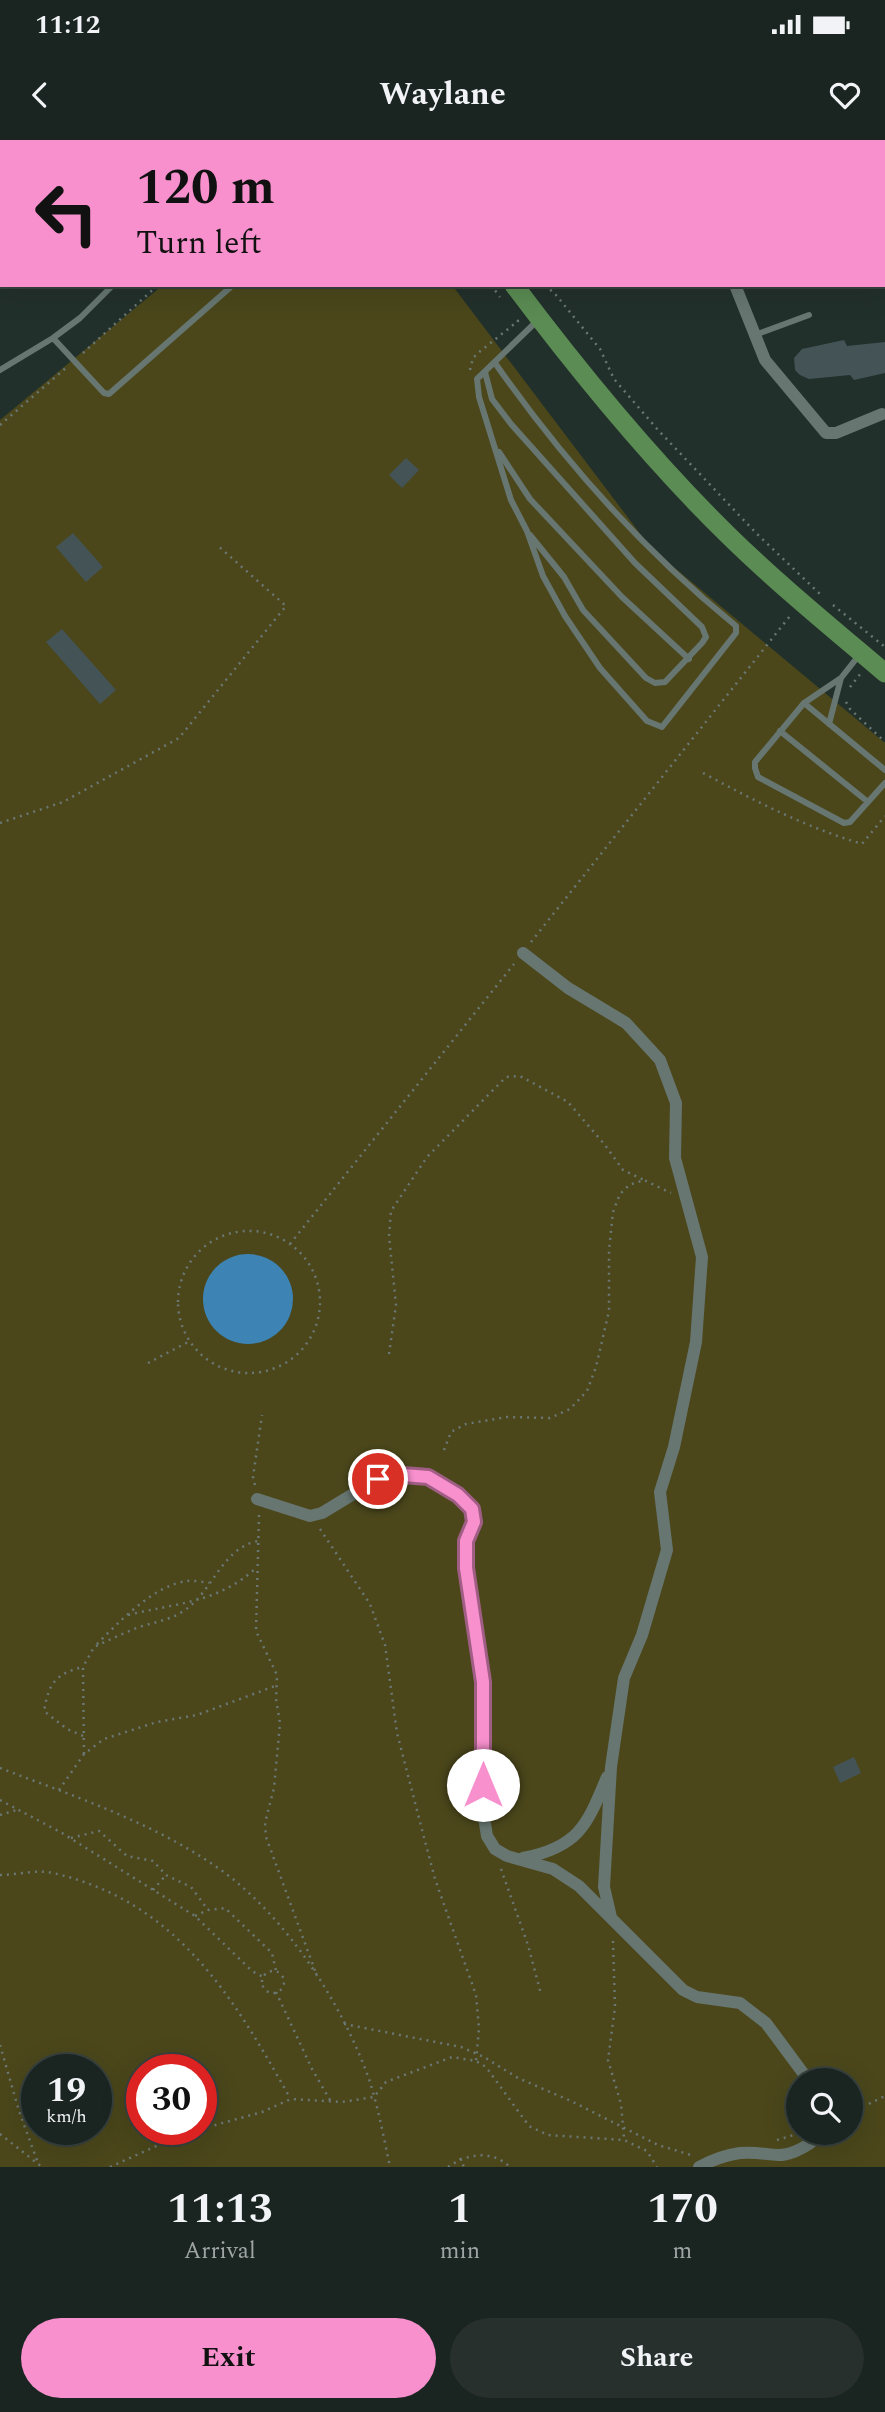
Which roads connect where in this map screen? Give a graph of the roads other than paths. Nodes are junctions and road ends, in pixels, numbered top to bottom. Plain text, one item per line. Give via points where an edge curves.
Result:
1 (111, 287) edge
2 (231, 287) edge
3 (515, 287) edge
4 (736, 287) edge
5 (809, 315) dead end
6 (539, 319) junction
7 (755, 335) junction
8 (53, 338) junction
9 (495, 363) junction
10 (0, 370) edge
11 (485, 372) junction
12 (882, 414) dead end
13 (496, 448) junction
14 (527, 531) junction
15 (862, 653) junction
16 (689, 659) junction
17 (877, 676) edge
18 (841, 678) junction
19 (804, 703) junction
20 (829, 724) junction
21 (780, 731) junction
22 (885, 770) edge
23 (885, 783) edge
24 (868, 802) junction
25 (523, 953) road end
26 (257, 1499) road end
27 (611, 1767) junction
28 (521, 1859) junction
29 (611, 1916) junction
30 (799, 2068) edge
31 (807, 2145) edge
32 (696, 2161) edge

1 - 8 lane
2 - 8 lane via 109,394
3 - 6 main road
4 - 7 street
5 - 7 lane
6 - 9 lane
6 - 15 main road via 608,405 712,519
7 - 12 street via 765,360 826,433
8 - 10 lane
9 - 11 lane
9 - 14 lane via 535,420 642,540 736,626 736,633 667,723 659,727 646,720 600,668 543,576
11 - 13 lane via 477,379
11 - 16 lane via 492,399 511,424 635,563 702,626 706,637
13 - 14 lane via 511,500
13 - 16 lane via 530,499 622,597
14 - 16 lane via 564,577 583,610 646,678 665,682
15 - 17 main road
15 - 18 lane
18 - 19 lane
18 - 20 lane
19 - 20 lane
19 - 21 lane
20 - 22 lane
21 - 24 lane
21 - 24 lane via 755,762 758,777 844,824
23 - 24 lane
25 - 27 street via 568,988 626,1023 660,1060 676,1103 675,1158 702,1257 696,1342 660,1492 667,1550 624,1678
26 - 28 street via 310,1516 378,1479 403,1475 428,1477 472,1509 466,1568 483,1682 486,1836 495,1849
27 - 28 street via 590,1818 578,1833 557,1849
27 - 29 street via 604,1887
28 - 29 street via 571,1880
29 - 30 street via 682,1990 697,1997 740,2003 766,2023
31 - 32 street via 783,2156 743,2153

